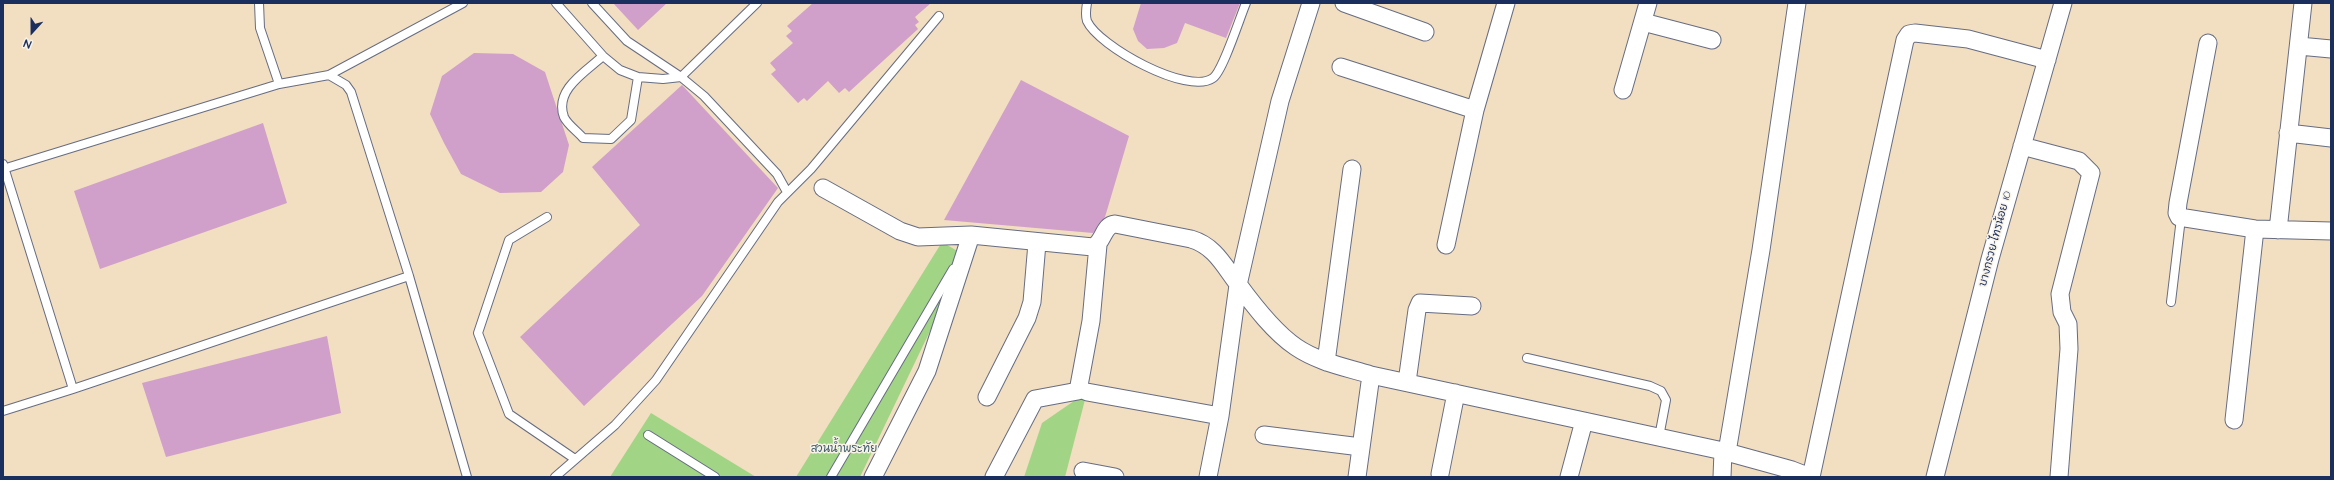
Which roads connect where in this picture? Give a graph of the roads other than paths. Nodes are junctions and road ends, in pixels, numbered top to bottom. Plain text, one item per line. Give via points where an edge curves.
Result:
1 (259, 3) edge
2 (463, 3) edge
3 (556, 3) edge
4 (592, 3) edge
5 (757, 3) edge
6 (1087, 3) edge
7 (1246, 3) edge
8 (1311, 3) edge
9 (1344, 3) edge
10 (1506, 3) edge
11 (1648, 3) edge
12 (1797, 3) edge
13 (2063, 3) edge
14 (2303, 3) edge
15 (939, 16) dead end
16 (1643, 22) junction
17 (1426, 32) dead end
18 (1712, 40) dead end
19 (2208, 43) dead end
20 (2298, 46) junction
21 (2331, 49) edge
22 (602, 56) junction
23 (2047, 60) junction
24 (1341, 67) dead end
25 (329, 75) junction
26 (638, 77) junction
27 (681, 77) junction
28 (280, 84) junction
29 (1623, 90) dead end
30 (1475, 110) junction
31 (2288, 133) junction
32 (2331, 138) edge
33 (2022, 146) junction
34 (3, 167) edge
35 (1352, 169) dead end
36 (823, 188) dead end
37 (787, 192) junction
38 (546, 217) dead end
39 (2181, 218) junction
40 (2255, 229) junction
41 (2278, 230) junction
42 (2331, 231) edge
43 (969, 242) junction
44 (1037, 243) junction
45 (1098, 245) junction
46 (1446, 245) dead end
47 (409, 276) junction
48 (1238, 285) junction
49 (2171, 302) dead end
50 (1472, 306) dead end
51 (1527, 358) dead end
52 (1326, 362) junction
53 (1371, 375) junction
54 (1407, 382) junction
55 (73, 389) junction
56 (1087, 392) dead end
57 (1456, 393) junction
58 (987, 397) dead end
59 (3, 411) edge
60 (1220, 416) junction
61 (2234, 420) dead end
62 (1584, 421) junction
63 (648, 435) dead end
64 (1264, 435) dead end
65 (1659, 437) junction
66 (1361, 447) junction
67 (1725, 451) junction
68 (575, 459) junction
69 (1083, 471) dead end
70 (1792, 473) edge
71 (1440, 474) dead end
72 (467, 477) edge
73 (555, 477) edge
74 (715, 477) edge
75 (831, 477) edge
76 (873, 477) edge
77 (994, 477) edge
78 (1115, 477) edge
79 (1208, 477) edge
80 (1357, 477) edge
81 (1568, 477) edge
82 (1722, 477) edge
83 (1811, 477) edge
84 (1935, 477) edge
85 (2059, 477) edge

1 - 28 lane via 260,28
2 - 25 lane
3 - 22 lane
4 - 27 lane via 627,41
5 - 27 lane
6 - 7 lane via 1086,20 1091,28 1121,53 1168,76 1202,82 1209,80 1219,71
8 - 48 street via 1280,101
9 - 17 street
10 - 30 street
11 - 16 street
12 - 67 street via 1761,250
13 - 23 street, บางกรวย-ไทรน้อย 10
14 - 20 street
15 - 37 lane via 811,168
16 - 18 street
16 - 29 street
19 - 39 street via 2178,203 2177,213
20 - 21 street
20 - 31 street
22 - 26 lane via 620,70
22 - 26 lane via 565,90 562,102 564,118 583,138 611,139 631,120
23 - 33 street, บางกรวย-ไทรน้อย 10
23 - 83 street via 1968,39 1915,33 1909,34 1904,40
24 - 30 street
25 - 28 lane
25 - 47 lane via 346,85 351,92
26 - 27 lane
27 - 37 lane via 704,96 777,174
28 - 34 lane
30 - 46 street
31 - 32 street
31 - 41 street
33 - 84 street, บางกรวย-ไทรน้อย 10 via 1988,267
33 - 85 street via 2079,161 2091,173 2060,294 2062,312 2068,324 2069,349
34 - 55 lane
35 - 52 street
36 - 43 street via 900,231 918,237
37 - 68 lane via 656,380 615,425
38 - 68 lane via 509,240 478,333 509,414
39 - 40 street
39 - 49 lane
40 - 41 street
40 - 61 street
41 - 42 street
43 - 44 street
43 - 75 lane
43 - 76 street via 927,371
44 - 45 street via 1082,248
44 - 58 street via 1030,308
45 - 48 street via 1111,224 1191,239 1201,242 1215,253
45 - 77 street via 1091,321 1078,391 1035,399
47 - 55 lane
47 - 72 lane
48 - 52 street via 1272,325 1295,347
48 - 60 street
50 - 54 street via 1420,303
51 - 65 lane via 1650,386 1661,391 1666,400
52 - 53 street
53 - 54 street
53 - 66 street
54 - 57 street
55 - 59 lane
56 - 60 street
57 - 62 street
57 - 71 street
60 - 79 street
62 - 65 street
62 - 81 street
63 - 74 lane
64 - 66 street
65 - 67 street
66 - 80 street
67 - 70 street
67 - 82 street
68 - 73 lane
69 - 78 street
70 - 83 street

